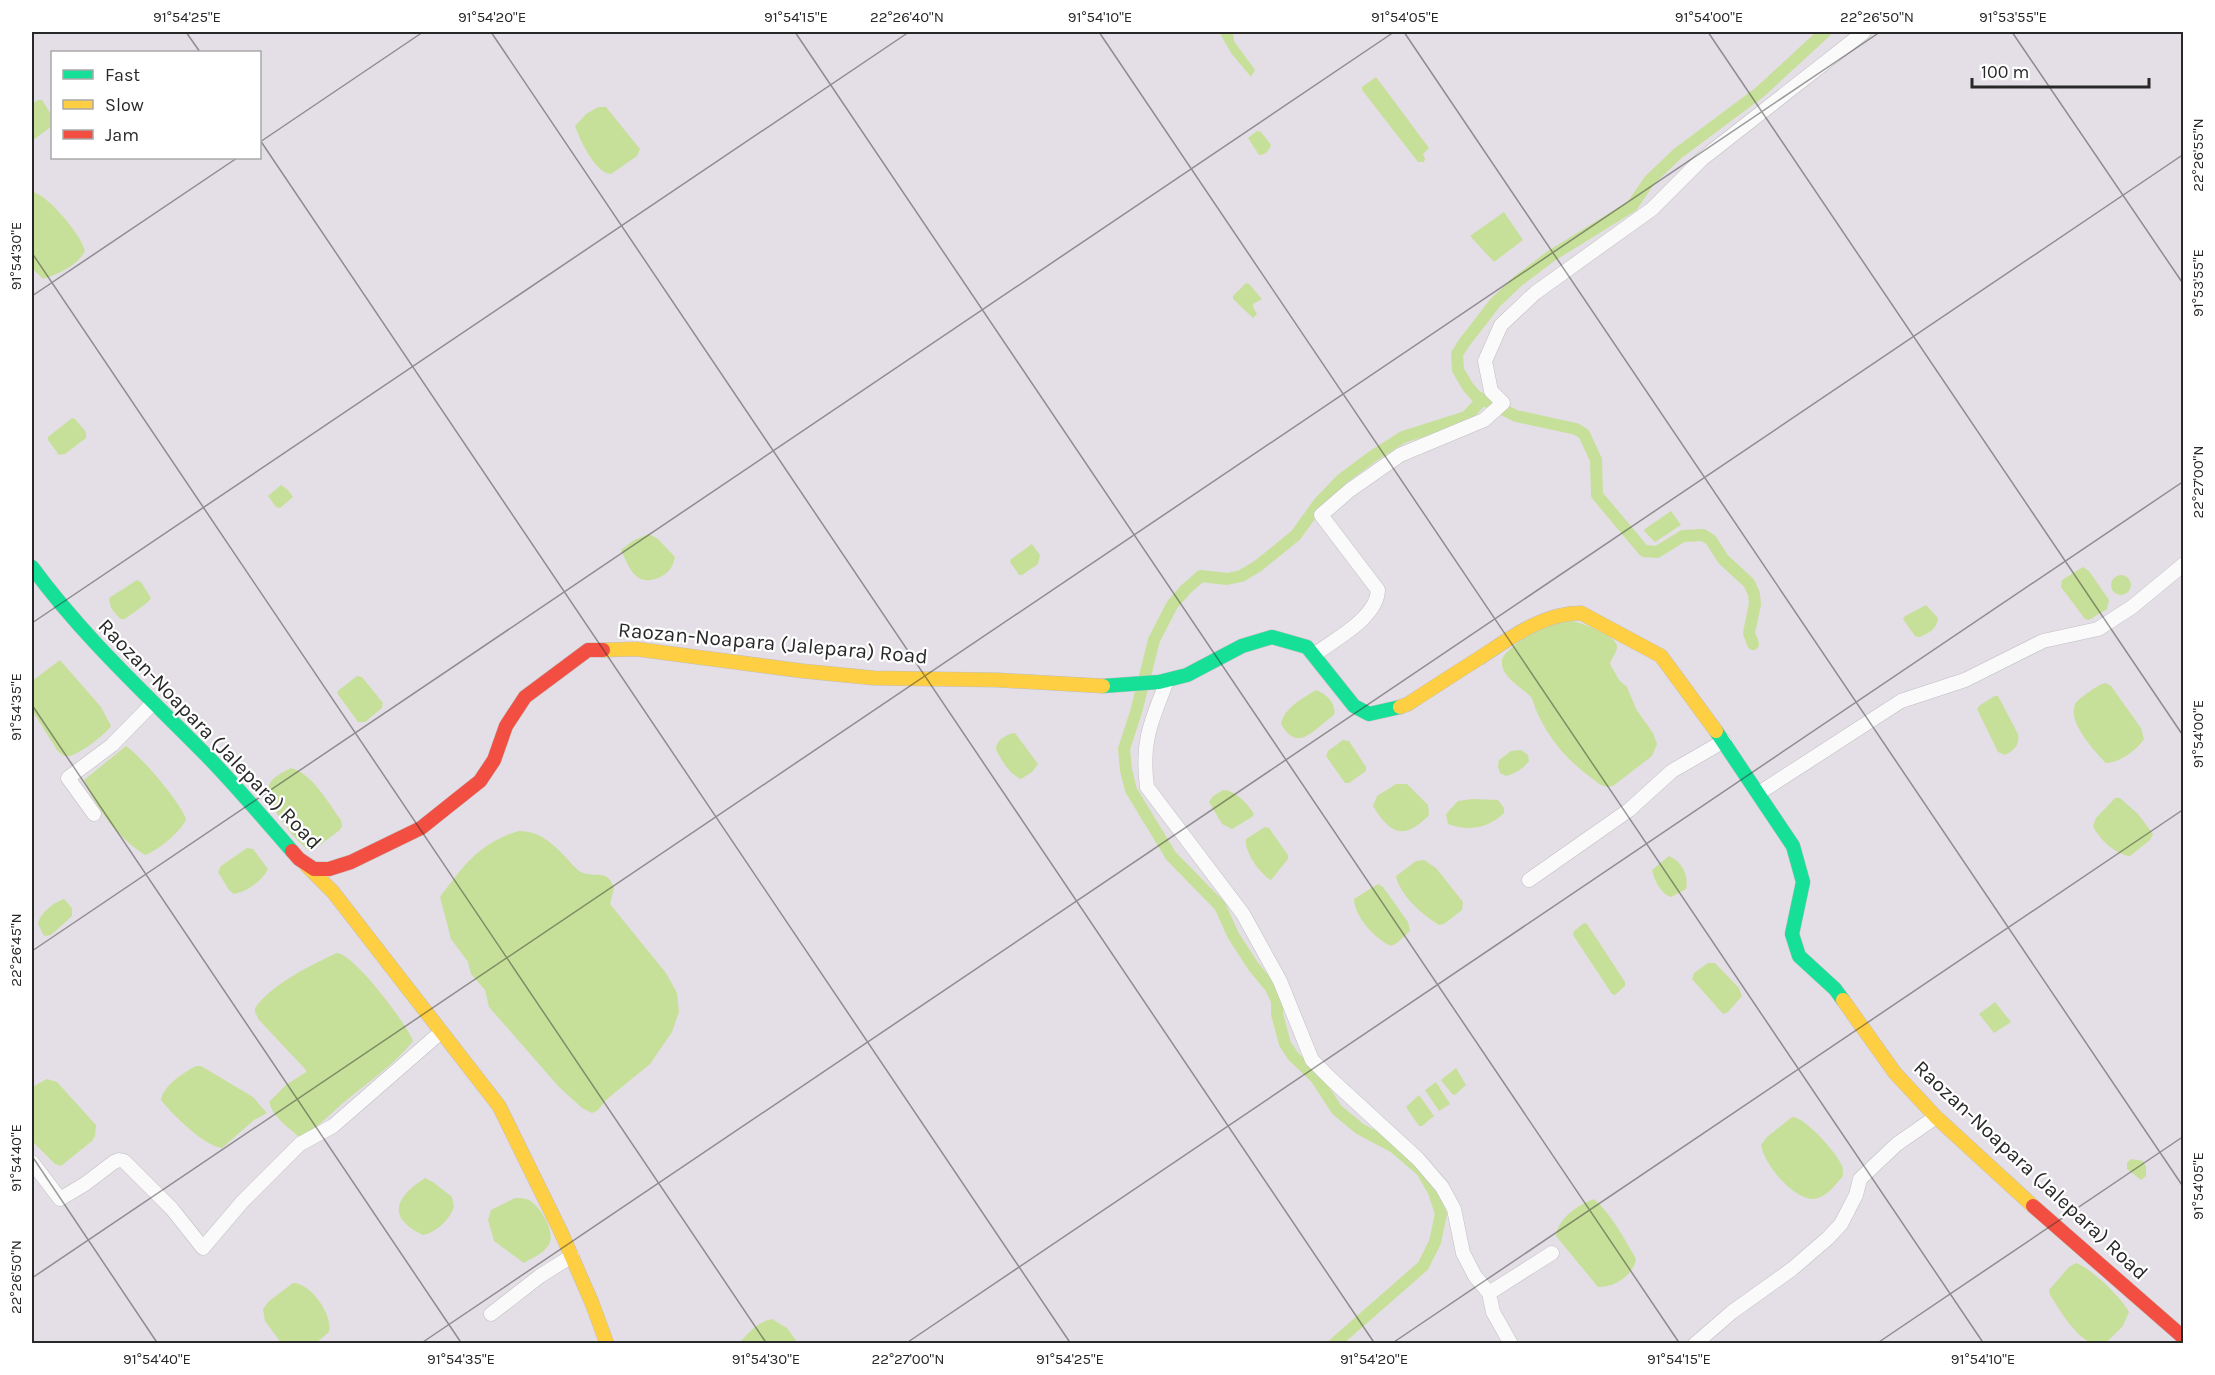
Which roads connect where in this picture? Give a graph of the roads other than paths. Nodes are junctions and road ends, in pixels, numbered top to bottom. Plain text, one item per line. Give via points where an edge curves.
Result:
1 (1864, 32) edge
2 (2184, 564) edge
3 (32, 567) edge
4 (1314, 655) junction
5 (1163, 681) junction
6 (152, 704) junction
7 (1724, 741) junction
8 (1759, 793) junction
9 (94, 814) dead end
10 (305, 864) junction
11 (1529, 880) dead end
12 (441, 1032) junction
13 (1936, 1117) junction
14 (32, 1162) edge
15 (1552, 1252) dead end
16 (572, 1256) junction
17 (1489, 1293) junction
18 (491, 1314) dead end
19 (2184, 1338) edge
20 (607, 1344) edge
21 (1511, 1344) edge
22 (1695, 1344) edge

1 - 4 street via 1702,159 1652,209 1534,293 1501,325 1485,361 1491,391 1503,403 1484,420 1400,455 1321,515 1378,590 1372,609
2 - 8 street via 2133,607 2098,629 2043,641 1965,680 1900,701
3 - 6 main road, Raozan-Noapara (Jalepara) Road via 87,638
4 - 5 main road, Raozan-Noapara (Jalepara) Road via 1307,647 1272,637 1242,646 1187,675
4 - 7 main road, Raozan-Noapara (Jalepara) Road via 1354,706 1369,714 1408,704 1546,619 1581,613 1661,656
5 - 10 main road, Raozan-Noapara (Jalepara) Road via 1079,687 998,680 874,678 636,649 588,650 525,697 506,726 494,760 480,781 421,828 340,866 321,870
5 - 17 street via 1148,729 1144,763 1147,787 1243,914 1280,981 1312,1060 1418,1159 1442,1187 1454,1209 1463,1253
6 - 9 street via 112,745 68,778
6 - 10 main road, Raozan-Noapara (Jalepara) Road via 234,784
7 - 8 main road, Raozan-Noapara (Jalepara) Road
7 - 11 street via 1672,771 1629,810
8 - 13 main road, Raozan-Noapara (Jalepara) Road via 1793,846 1803,882 1792,934 1799,956 1835,989 1895,1073
10 - 12 main road via 333,892
12 - 14 street via 333,1126 300,1144 203,1248 172,1209 124,1161 114,1162 60,1199
12 - 16 main road via 505,1115
13 - 19 main road, Raozan-Noapara (Jalepara) Road
13 - 22 street via 1897,1144 1860,1179 1841,1224 1828,1238
15 - 17 street
16 - 18 street via 540,1275
16 - 20 main road
17 - 21 street via 1492,1312

